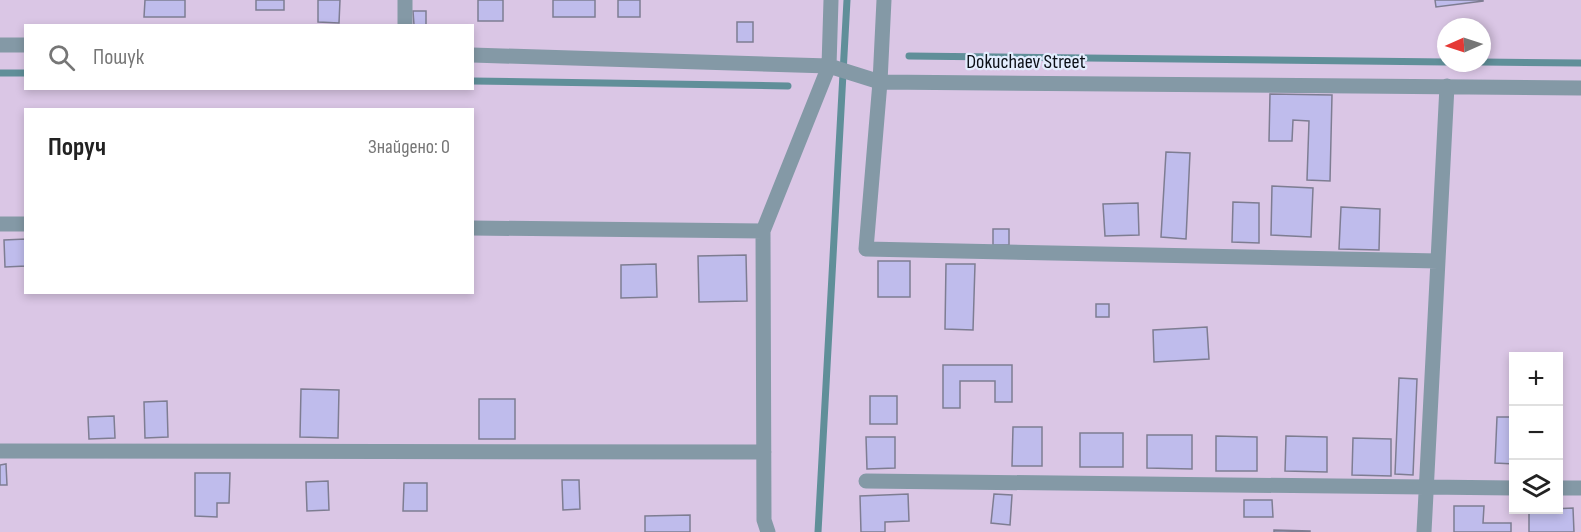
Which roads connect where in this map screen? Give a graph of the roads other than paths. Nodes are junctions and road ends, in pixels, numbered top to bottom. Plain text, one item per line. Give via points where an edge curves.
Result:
1 (405, 0) edge
2 (831, 0) edge
3 (884, 0) edge
4 (405, 24) edge
5 (0, 45) edge
6 (24, 45) edge
7 (474, 55) edge
8 (829, 66) junction
9 (880, 82) junction
10 (1447, 86) junction
11 (1581, 88) edge
12 (0, 224) edge
13 (24, 224) edge
14 (474, 228) edge
15 (763, 231) junction
16 (1438, 261) junction
17 (0, 451) edge
18 (764, 452) junction
19 (866, 481) dead end
20 (1426, 487) junction
21 (1509, 488) edge
22 (1563, 488) edge
23 (1581, 488) edge
24 (768, 532) edge
25 (1424, 532) edge

1 - 4 street
2 - 8 street
3 - 9 street
5 - 6 street
7 - 8 street, Dokuchaev Street
8 - 9 street, Dokuchaev Street
8 - 15 street
9 - 10 street, Dokuchaev Street
9 - 16 street via 866,249
10 - 11 street, Dokuchaev Street
10 - 16 street
12 - 13 street
14 - 15 street
15 - 18 street
16 - 20 street
17 - 18 street
18 - 24 street via 764,520
19 - 20 street
20 - 21 street
20 - 25 street
22 - 23 street

